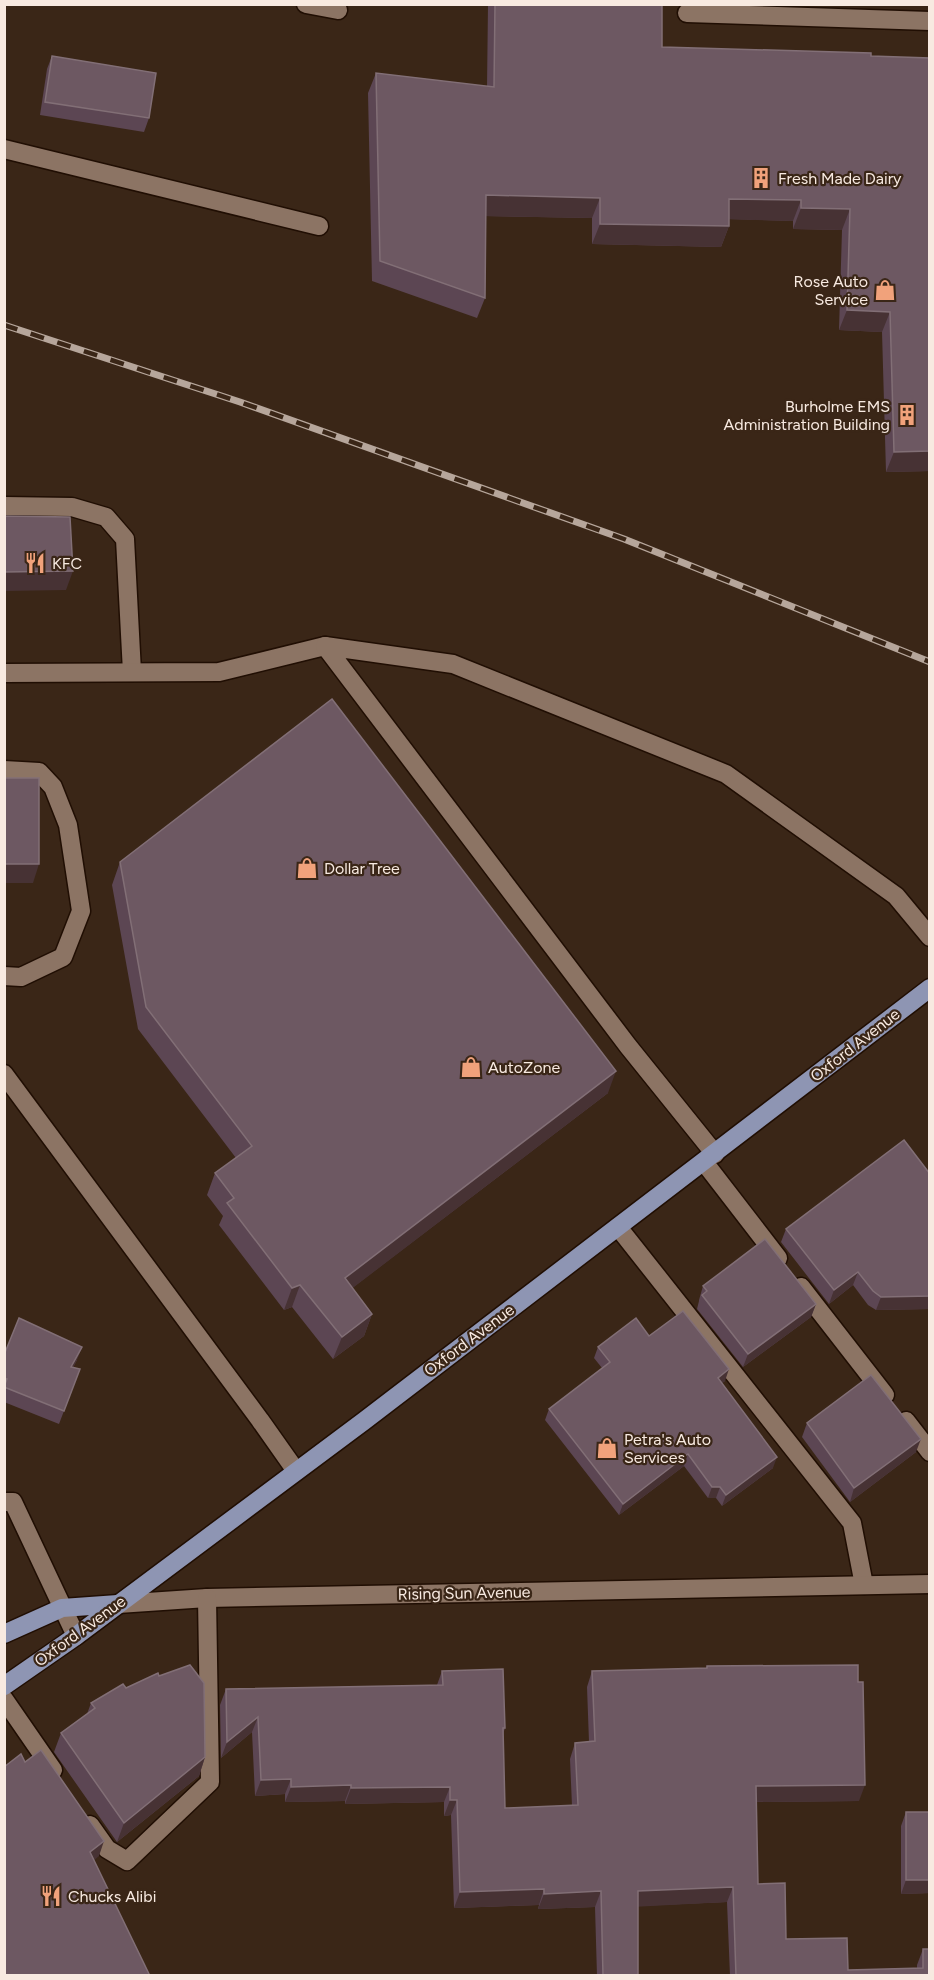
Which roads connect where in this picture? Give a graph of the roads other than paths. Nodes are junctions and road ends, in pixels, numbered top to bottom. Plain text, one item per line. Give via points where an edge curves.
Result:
1 (306, 4) edge
2 (338, 10) dead end
3 (687, 14) dead end
4 (930, 21) edge
5 (4, 149) edge
6 (319, 226) dead end
7 (4, 506) edge
8 (325, 646) junction
9 (132, 672) junction
10 (4, 673) edge
11 (4, 770) edge
12 (930, 937) edge
13 (13, 976) edge
14 (930, 988) edge
15 (4, 1074) edge
16 (709, 1158) junction
17 (618, 1227) junction
18 (930, 1452) edge
19 (296, 1471) junction
20 (4, 1502) edge
21 (930, 1584) edge
22 (864, 1585) junction
23 (207, 1598) junction
24 (118, 1604) junction
25 (62, 1608) junction
26 (4, 1634) edge
27 (76, 1636) junction
28 (4, 1686) edge
29 (4, 1700) edge
30 (62, 1784) edge
31 (82, 1812) edge

1 - 2 street
3 - 4 street
5 - 6 street
7 - 9 street via 72,507 106,517 125,539
8 - 9 street via 219,672
8 - 12 street via 453,664 726,774 896,896
8 - 16 street
9 - 10 street
11 - 13 street via 39,772 53,787 68,825 81,911 63,957
14 - 16 main road, Oxford Avenue
15 - 19 street
16 - 17 main road, Oxford Avenue
16 - 18 street via 790,1273
17 - 19 main road, Oxford Avenue
17 - 22 street via 852,1523
19 - 24 main road, Oxford Avenue
20 - 25 street via 13,1502
21 - 22 street, Rising Sun Avenue
22 - 23 street, Rising Sun Avenue
23 - 24 street, Rising Sun Avenue
23 - 31 street via 210,1782 127,1862 107,1849
24 - 25 main road, Rising Sun Avenue
24 - 27 main road, Oxford Avenue
25 - 26 main road, Rising Sun Avenue
25 - 27 street
27 - 28 main road, Oxford Avenue
29 - 30 street

